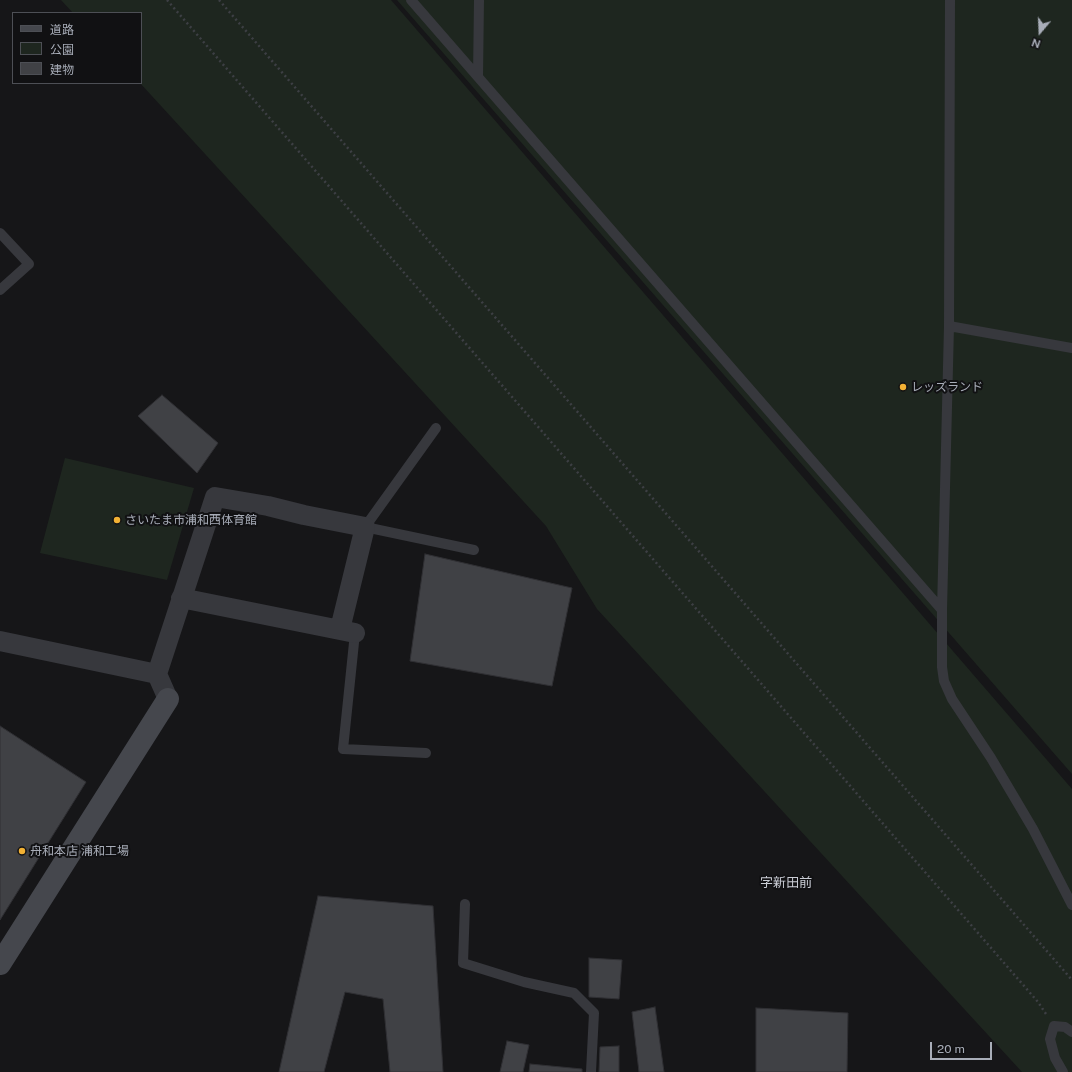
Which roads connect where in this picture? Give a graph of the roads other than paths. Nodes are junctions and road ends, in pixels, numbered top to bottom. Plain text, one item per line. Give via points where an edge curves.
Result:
1 (411, 0) edge
2 (479, 0) edge
3 (950, 0) edge
4 (478, 77) junction
5 (0, 233) edge
6 (0, 290) edge
7 (949, 326) junction
8 (1072, 348) edge
9 (436, 428) dead end
10 (365, 527) junction
11 (474, 550) dead end
12 (181, 598) junction
13 (942, 610) junction
14 (347, 631) junction
15 (0, 641) edge
16 (157, 674) junction
17 (168, 699) joint
18 (426, 753) dead end
19 (465, 904) dead end
20 (1072, 905) edge
21 (0, 964) edge
22 (1072, 1032) edge
23 (591, 1072) edge
24 (1062, 1072) edge

1 - 4 lane
2 - 4 lane
3 - 7 lane
4 - 13 lane
5 - 6 lane via 29,264
7 - 8 lane
7 - 13 lane
9 - 10 lane
10 - 11 lane
10 - 12 street via 215,497
10 - 14 street
12 - 14 street
12 - 16 street
13 - 20 lane via 944,681 952,699 1033,829
14 - 18 lane via 343,749
15 - 16 street
16 - 17 street
17 - 21 street
19 - 23 lane via 463,963 524,982 574,993 594,1013
22 - 24 lane via 1065,1027 1054,1026 1050,1039

